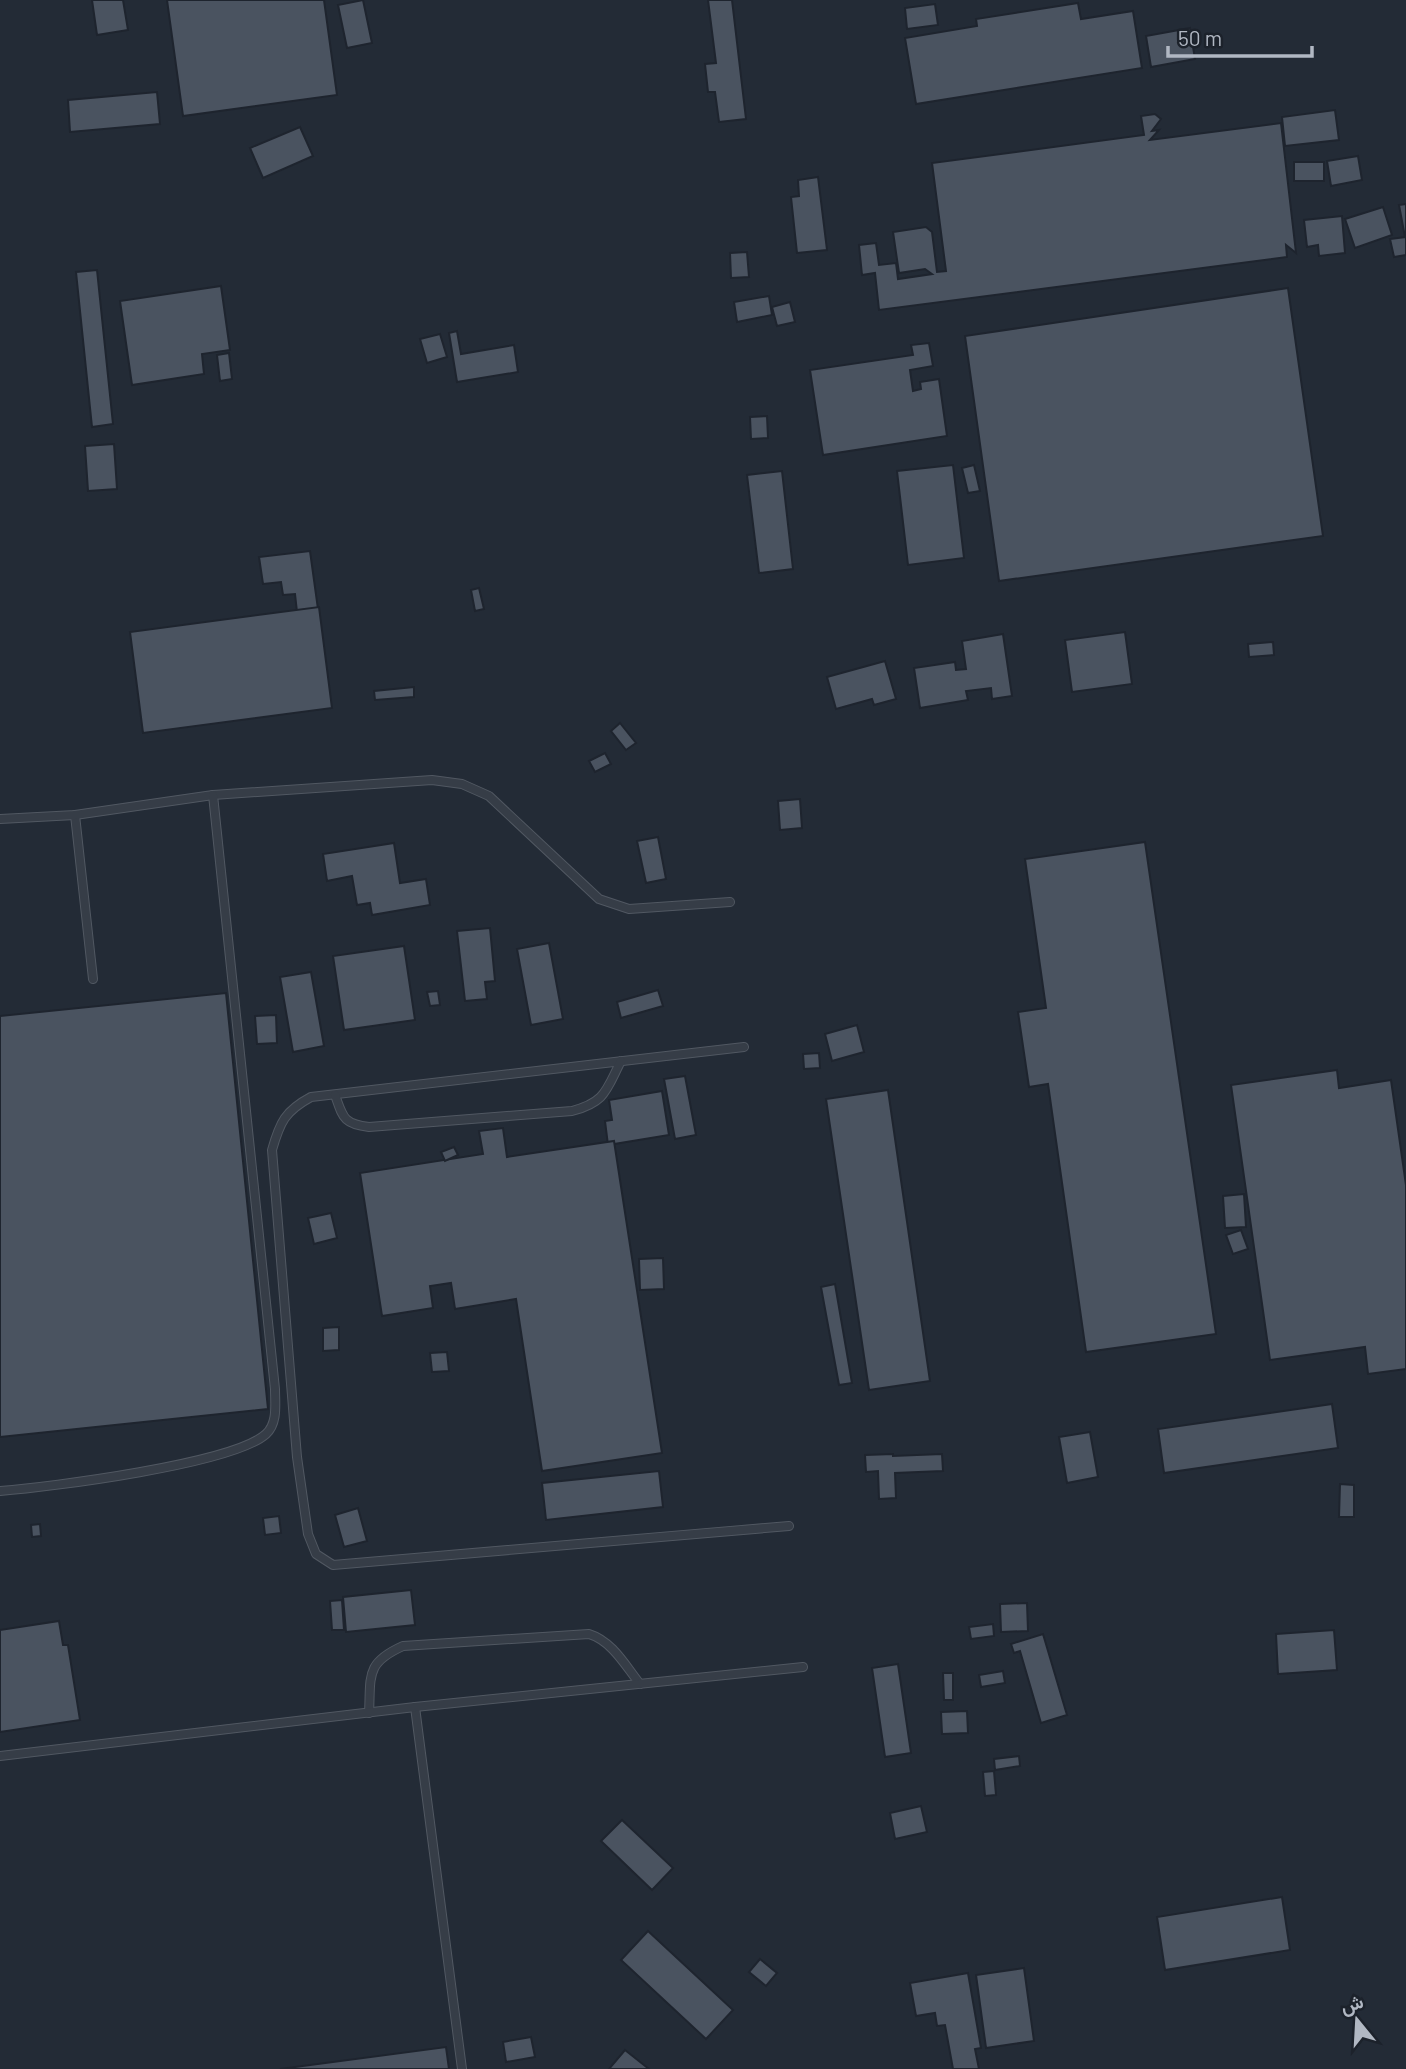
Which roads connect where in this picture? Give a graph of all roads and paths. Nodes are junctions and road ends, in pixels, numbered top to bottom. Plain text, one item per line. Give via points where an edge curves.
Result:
1 (213, 795) junction
2 (75, 815) junction
3 (0, 819) edge
4 (730, 902) dead end
5 (93, 979) dead end
6 (744, 1047) dead end
7 (621, 1061) junction
8 (335, 1095) junction
9 (0, 1491) edge
10 (789, 1526) dead end
11 (803, 1667) dead end
12 (640, 1684) junction
13 (415, 1707) junction
14 (369, 1713) junction
15 (0, 1756) edge
16 (462, 2069) edge

1 - 2 lane
1 - 4 lane via 432,780 462,784 489,796 599,898 629,909
1 - 9 lane via 272,1361 274,1424 247,1447 168,1466
2 - 3 lane
2 - 5 lane
6 - 7 lane
7 - 8 lane
7 - 8 lane via 603,1097 572,1111 369,1127 344,1119
8 - 10 lane via 312,1097 294,1107 280,1124 272,1150 297,1457 308,1534 316,1554 333,1565
11 - 12 lane
12 - 13 lane
12 - 14 lane via 610,1646 589,1634 403,1646 383,1655 372,1670
13 - 14 lane
13 - 16 lane
14 - 15 lane

